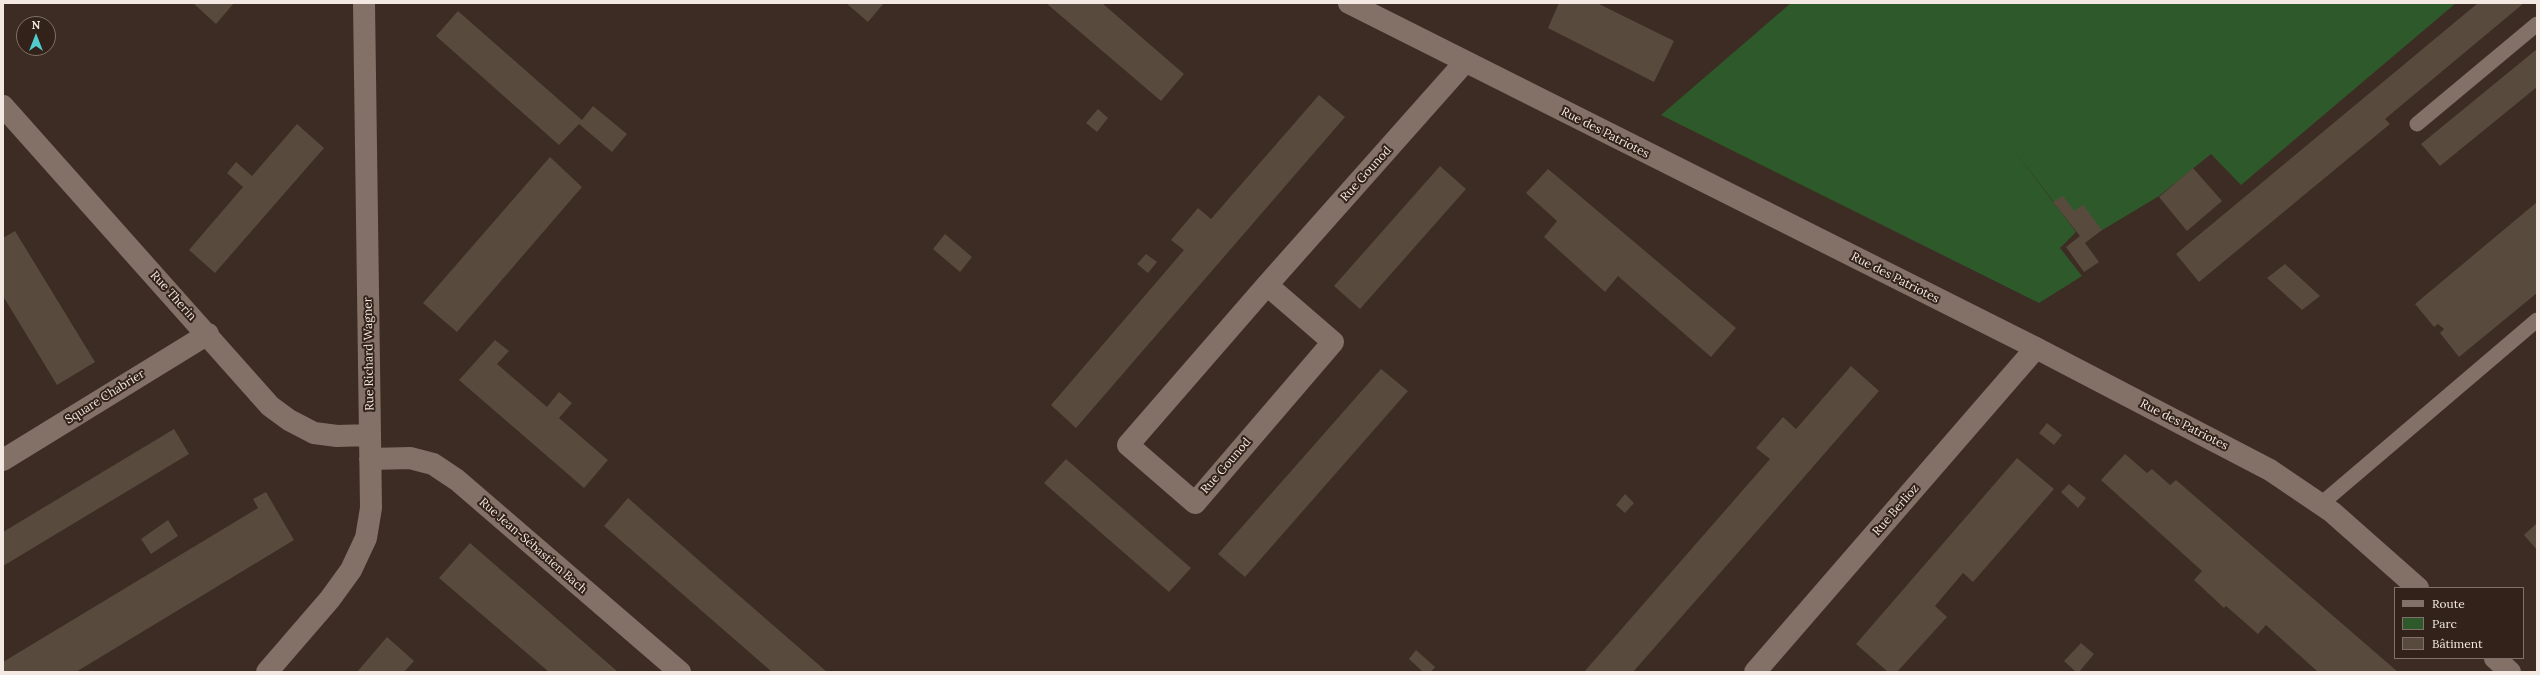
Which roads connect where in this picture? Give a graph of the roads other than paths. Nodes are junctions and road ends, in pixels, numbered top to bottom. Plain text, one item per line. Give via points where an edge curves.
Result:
1 (364, 3) edge
2 (1349, 3) edge
3 (2537, 24) edge
4 (1465, 62) junction
5 (3, 106) edge
6 (2417, 124) dead end
7 (1267, 285) junction
8 (2537, 320) edge
9 (208, 334) junction
10 (2036, 348) junction
11 (370, 435) junction
12 (370, 459) junction
13 (3, 460) edge
14 (2321, 504) junction
15 (2417, 587) edge
16 (2496, 659) edge
17 (267, 672) edge
18 (680, 672) edge
19 (1755, 672) edge
20 (2510, 672) edge

1 - 11 street, Rue Richard Wagner
2 - 4 street, Rue des Patriotes
3 - 6 lane
4 - 7 street, Rue Gounod
4 - 10 street, Rue des Patriotes
5 - 9 street, Rue Therin
7 - 7 street, Rue Gounod via 1128,445 1194,503 1333,342
8 - 14 lane
9 - 11 street, Rue Therin via 270,406 289,420 314,433 337,436
9 - 13 street, Square Chabrier
10 - 14 street, Rue des Patriotes via 2265,467
10 - 19 street, Rue Berlioz
11 - 12 street, Rue Richard Wagner
12 - 17 street, Rue Richard Wagner via 371,508 366,538 357,558 330,599
12 - 18 street, Rue Jean-Sébastien Bach via 410,458 433,464 457,480
14 - 15 street, Rue des Patriotes
16 - 20 street

